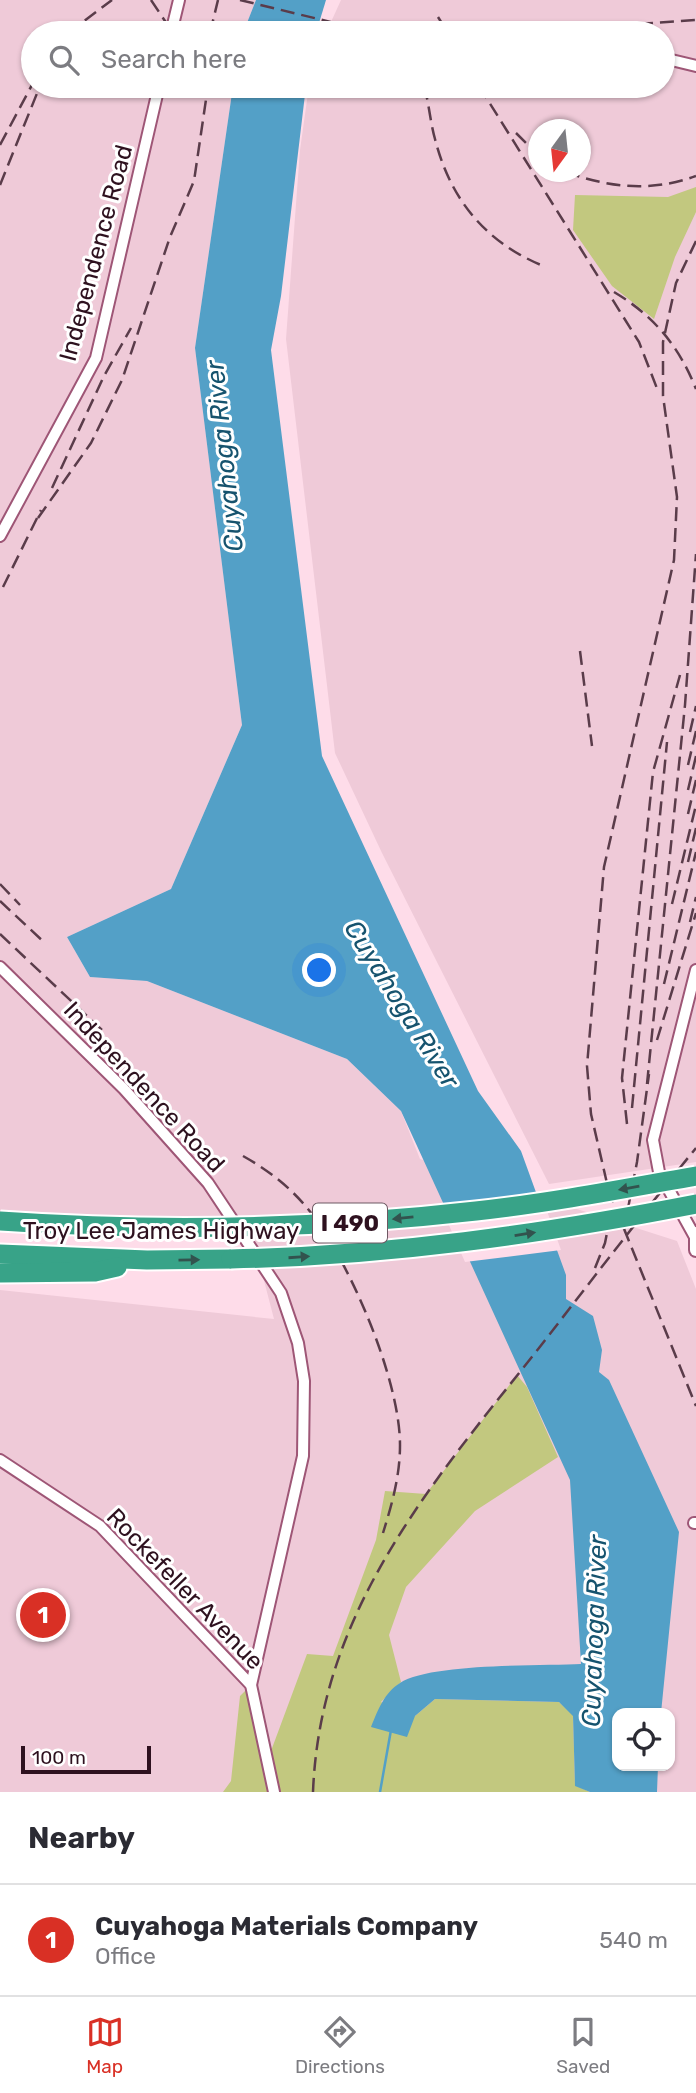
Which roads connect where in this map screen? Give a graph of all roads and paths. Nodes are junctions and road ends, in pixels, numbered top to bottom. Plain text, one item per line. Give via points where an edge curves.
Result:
1 (179, 0) edge
2 (174, 21) edge
3 (675, 61) edge
4 (696, 66) edge
5 (156, 98) edge
6 (0, 536) edge
7 (0, 967) edge
8 (696, 970) edge
9 (696, 1176) edge
10 (696, 1204) edge
11 (0, 1221) edge
12 (695, 1235) edge
13 (696, 1250) edge
14 (0, 1254) edge
15 (147, 1261) junction
16 (0, 1273) edge
17 (0, 1460) edge
18 (251, 1685) junction
19 (274, 1792) edge

1 - 2 street
3 - 4 street
5 - 6 street, Independence Road via 96,358
7 - 18 street, Independence Road via 124,1089 208,1183 281,1293 298,1343 304,1381 303,1456
8 - 12 street via 653,1140 659,1172
9 -> 11 highway, Troy Lee James Highway / I 490, bridge via 477,1211 344,1224 140,1229
15 -> 10 highway, Troy Lee James Highway / I 490, bridge via 279,1258 466,1243
12 - 13 street
14 - 15 highway, Troy Lee James Highway / I 490
15 - 16 highway via 94,1272
17 - 18 street, Rockefeller Avenue via 100,1526
18 - 19 street, Rockefeller Avenue

